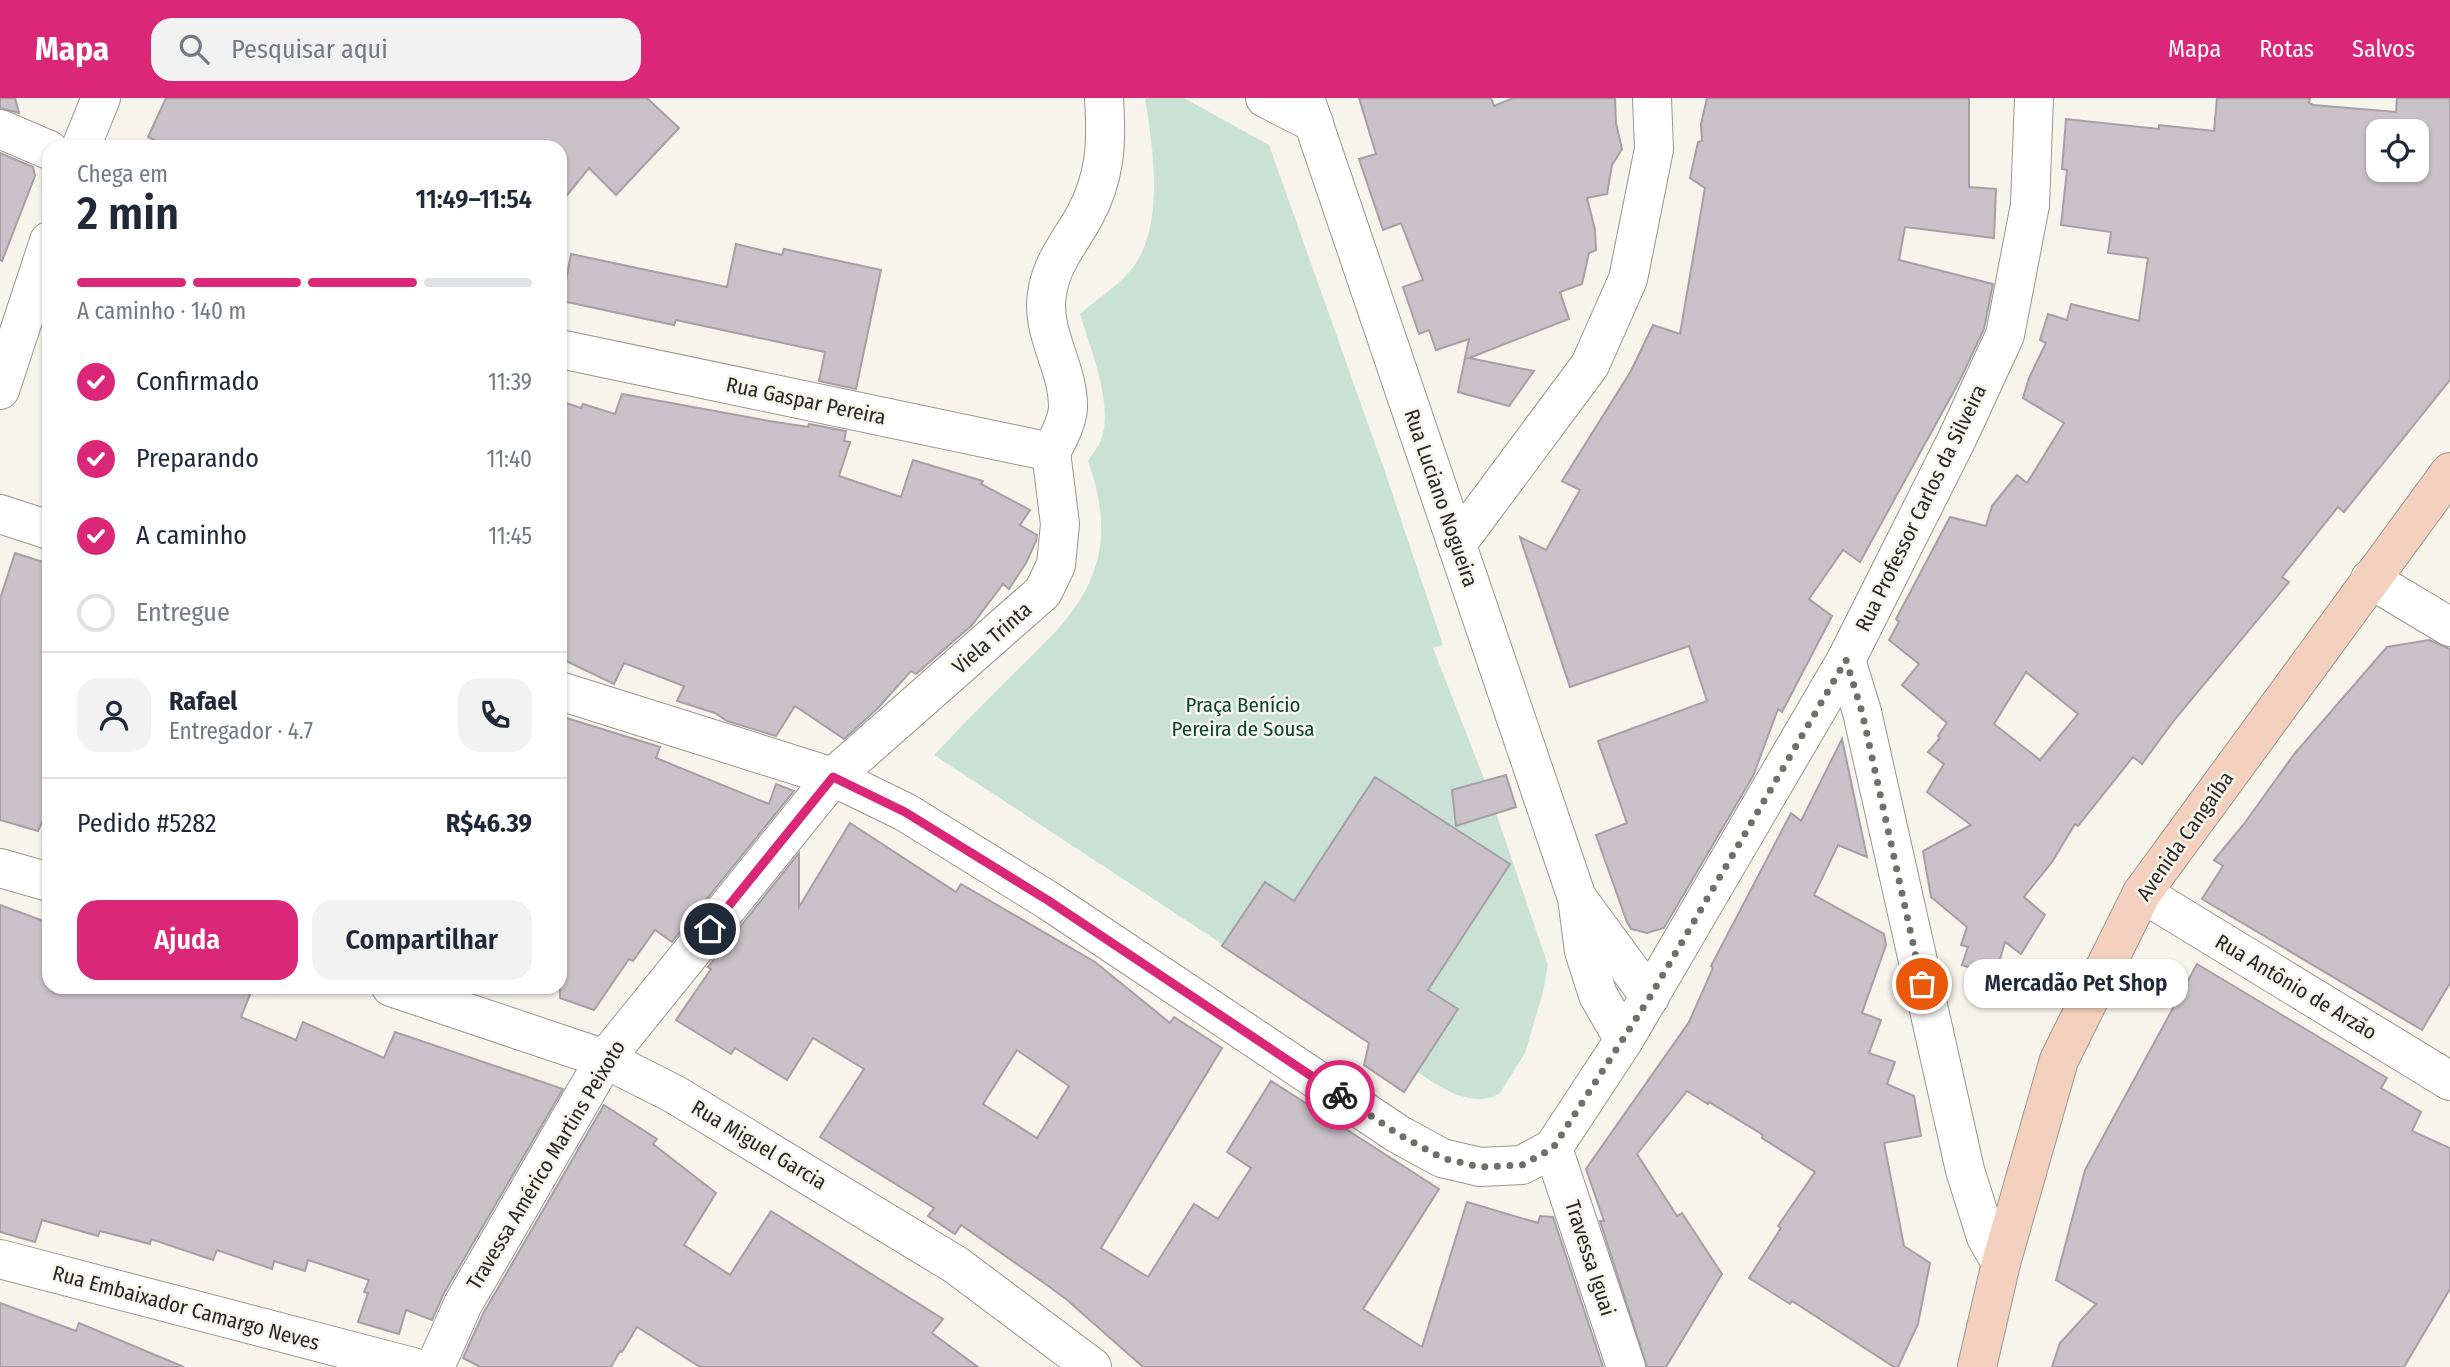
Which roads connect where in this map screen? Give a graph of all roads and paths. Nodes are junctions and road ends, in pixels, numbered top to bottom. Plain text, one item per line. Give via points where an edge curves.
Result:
1 (101, 98) edge
2 (1104, 98) edge
3 (1265, 98) edge
4 (1652, 98) edge
5 (2034, 98) edge
6 (1310, 110) edge
7 (0, 128) edge
8 (84, 140) edge
9 (42, 147) edge
10 (42, 262) edge
11 (567, 350) edge
12 (0, 390) edge
13 (1051, 453) junction
14 (2450, 472) edge
15 (0, 514) edge
16 (42, 528) edge
17 (1457, 544) junction
18 (2370, 579) junction
19 (2450, 627) edge
20 (1846, 660) junction
21 (567, 693) edge
22 (833, 777) junction
23 (0, 868) edge
24 (42, 881) edge
25 (2142, 893) junction
26 (1577, 898) junction
27 (412, 994) edge
28 (1650, 997) junction
29 (1624, 1040) junction
30 (605, 1059) junction
31 (2450, 1081) edge
32 (1553, 1148) junction
33 (0, 1259) edge
34 (2001, 1263) junction
35 (413, 1367) edge
36 (435, 1367) edge
37 (1093, 1367) edge
38 (1626, 1367) edge
39 (1977, 1367) edge

1 - 8 street
2 - 13 street via 1105,160 1086,214 1048,288 1045,314 1067,389 1068,410
3 - 6 street
4 - 17 street via 1654,149 1628,279 1601,341 1590,365
5 - 20 street, Rua Professor Carlos da Silveira via 2031,205 2005,335
6 - 17 street, Rua Luciano Nogueira
7 - 9 street
10 - 12 street
11 - 13 street, Rua Gaspar Pereira
13 - 22 street, Viela Trinta via 1060,524 1056,565 1043,592
14 - 18 main road, Avenida Cangaíba
15 - 16 street
17 - 26 street, Rua Luciano Nogueira
18 - 19 street
18 - 25 main road, Avenida Cangaíba
20 - 28 street, Rua Professor Carlos da Silveira
20 - 34 street via 1862,712 1962,1158 1986,1237
21 - 22 street, Rua Professor Carlos da Silveira
22 - 30 street, Travessa Américo Martins Peixoto
22 - 32 street, Rua Professor Carlos da Silveira via 905,812 1049,901 1398,1134 1442,1158 1480,1167 1522,1165
23 - 24 street
25 - 31 street, Rua Antônio de Arzão
25 - 34 main road, Avenida Cangaíba via 2059,1060
26 - 28 street, Rua Luciano Nogueira
26 - 29 street, Rua Luciano Nogueira via 1584,951 1598,995
27 - 30 street, Rua Miguel Garcia
28 - 29 street, Rua Professor Carlos da Silveira
29 - 32 street, Rua Professor Carlos da Silveira
30 - 36 street, Travessa Américo Martins Peixoto via 463,1304
30 - 37 street, Rua Miguel Garcia via 674,1094 956,1265
32 - 38 street, Travessa Iguai
33 - 35 street, Rua Embaixador Camargo Neves
34 - 39 main road, Avenida Cangaíba

